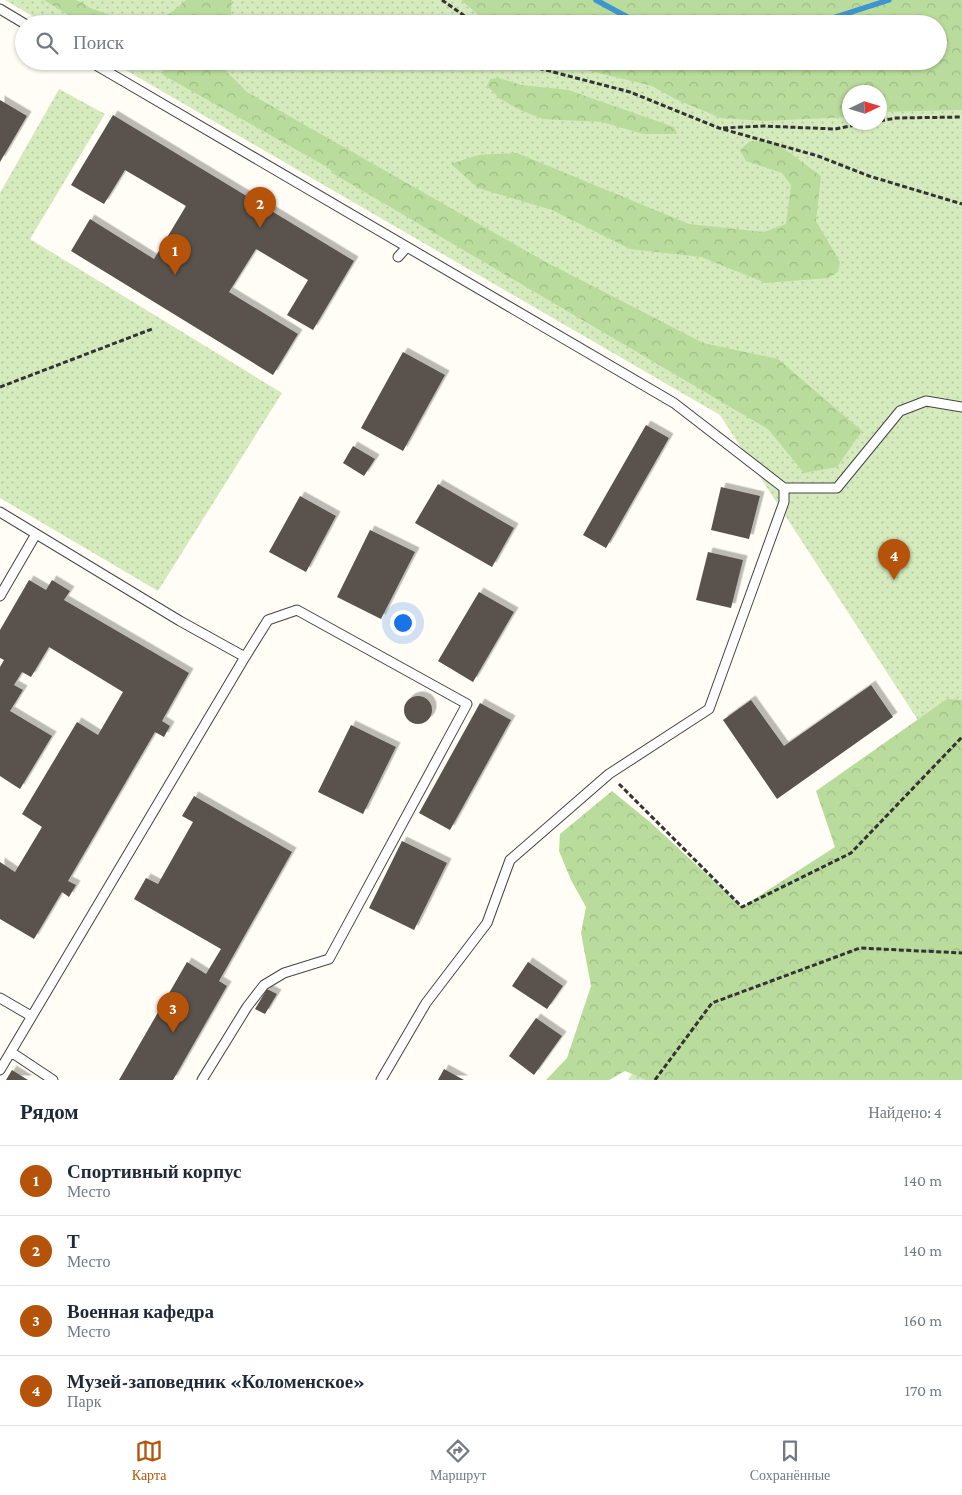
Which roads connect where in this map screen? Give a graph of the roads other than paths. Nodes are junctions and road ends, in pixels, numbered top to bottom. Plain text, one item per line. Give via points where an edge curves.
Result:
1 (0, 9) edge
2 (15, 18) edge
3 (104, 70) edge
4 (408, 247) junction
5 (398, 257) dead end
6 (962, 407) edge
7 (784, 488) junction
8 (0, 512) edge
9 (36, 534) junction
10 (0, 596) edge
11 (245, 657) junction
12 (0, 998) edge
13 (31, 1016) junction
14 (11, 1052) junction
15 (1, 1067) edge
16 (52, 1080) edge
17 (202, 1080) edge
18 (381, 1080) edge

1 - 2 lane
3 - 4 lane
4 - 5 lane
4 - 7 lane via 674,403
6 - 7 lane via 926,401 900,411 837,488
7 - 18 lane via 784,502 709,709 609,774 510,860 487,923 426,1003
8 - 9 lane
9 - 10 lane
9 - 11 lane
11 - 13 lane
11 - 17 lane via 268,620 297,610 467,704 330,959 284,973 264,986 247,1007
12 - 13 lane
13 - 14 lane
14 - 15 lane
14 - 16 lane

